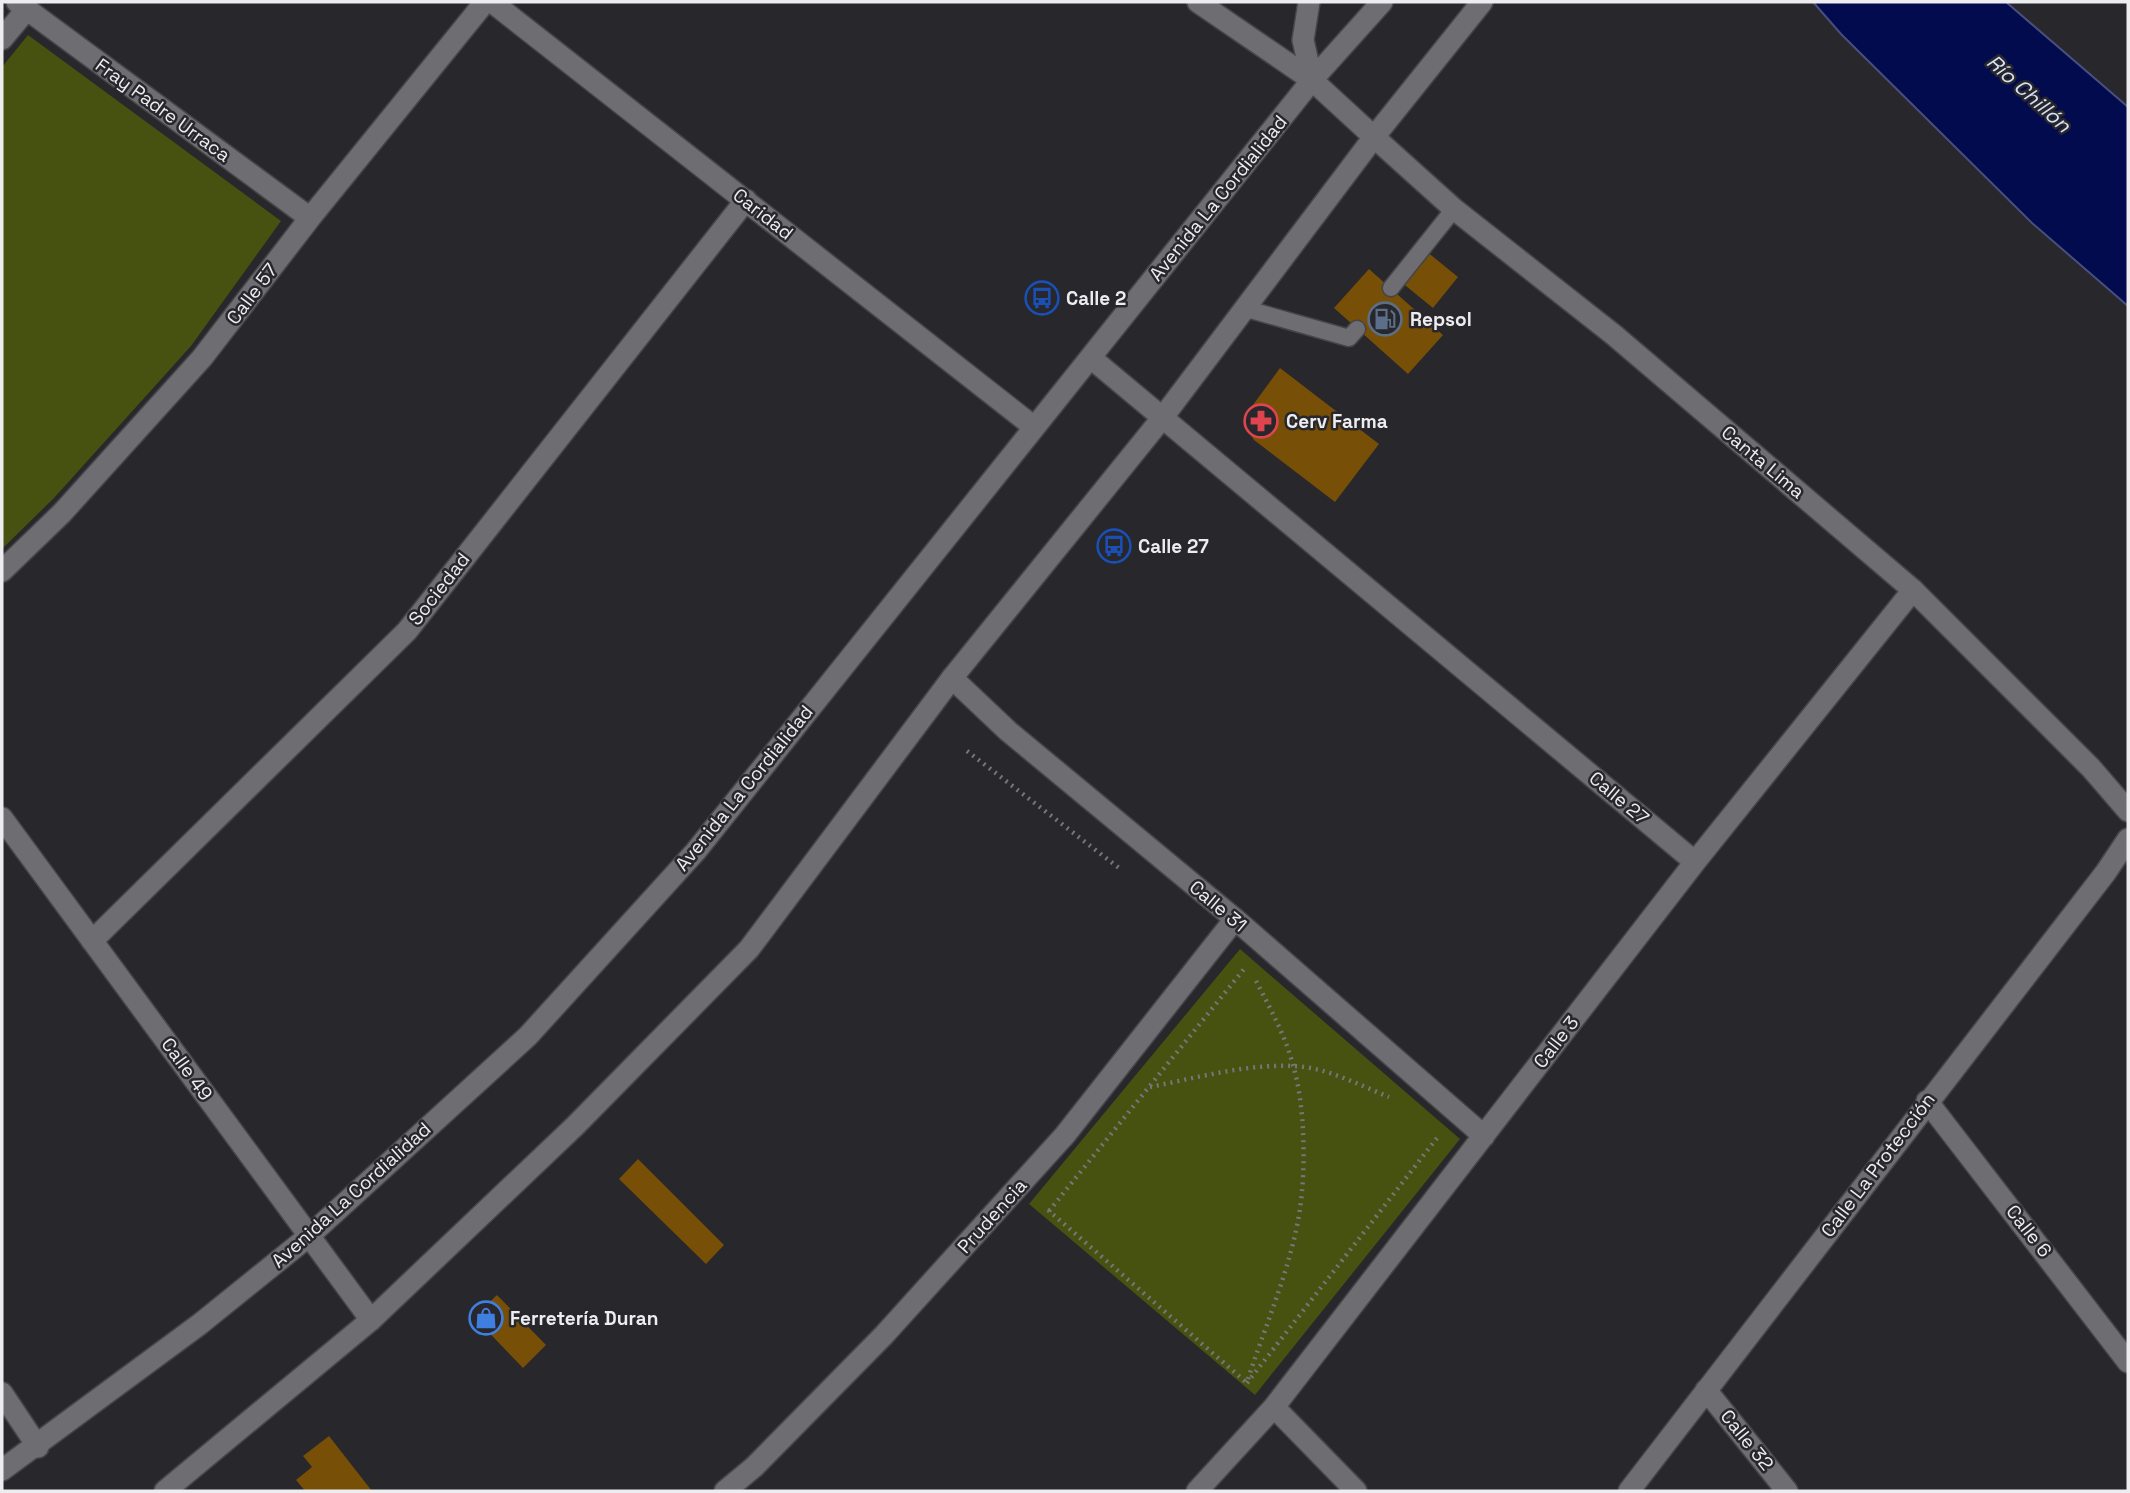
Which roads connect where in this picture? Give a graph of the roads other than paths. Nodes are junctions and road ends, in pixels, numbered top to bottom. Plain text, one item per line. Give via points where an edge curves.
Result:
1 (485, 2) edge
2 (492, 2) edge
3 (1198, 2) edge
4 (1309, 2) edge
5 (1382, 2) edge
6 (1482, 2) edge
7 (22, 5) edge
8 (2, 39) edge
9 (1312, 80) junction
10 (1374, 137) junction
11 (746, 201) junction
12 (1454, 209) junction
13 (310, 218) junction
14 (1391, 288) dead end
15 (1247, 309) junction
16 (1357, 329) dead end
17 (1091, 358) junction
18 (1163, 417) junction
19 (1034, 427) junction
20 (2, 571) edge
21 (1913, 590) junction
22 (952, 678) junction
23 (2128, 811) edge
24 (2, 818) edge
25 (2128, 839) edge
26 (1695, 862) junction
27 (1235, 919) junction
28 (92, 941) junction
29 (1927, 1101) junction
30 (1484, 1136) junction
31 (309, 1236) junction
32 (371, 1320) junction
33 (2128, 1362) edge
34 (1706, 1390) junction
35 (2, 1393) edge
36 (1274, 1407) junction
37 (38, 1447) junction
38 (2, 1471) edge
39 (164, 1491) edge
40 (725, 1491) edge
41 (1198, 1491) edge
42 (1356, 1491) edge
43 (1629, 1491) edge
44 (1787, 1491) edge

1 - 13 street, Calle 57
2 - 11 street, Caridad
3 - 9 street, Canta Lima
4 - 9 street via 1303,40
5 - 9 street, Avenida La Cordialidad
6 - 10 street
7 - 8 street
7 - 13 street, Fray Padre Urraca
9 - 10 street, Canta Lima
9 - 17 street, Avenida La Cordialidad
10 - 12 street, Canta Lima
10 - 15 street
11 - 19 street, Caridad
11 - 28 street, Sociedad via 407,631
12 - 14 lane
12 - 21 street, Canta Lima via 1614,335
13 - 20 street, Calle 57 via 202,358 62,513
15 - 16 lane via 1349,338
15 - 18 street
17 - 18 street, Calle 27
17 - 19 street, Avenida La Cordialidad
18 - 22 street
18 - 26 street, Calle 27
19 - 31 street, Avenida La Cordialidad via 695,851 528,1036
21 - 23 street, Canta Lima
21 - 26 street, Calle 3
22 - 27 street, Calle 31 via 1008,731
22 - 32 street via 749,948 575,1126
24 - 28 street, Calle 49
25 - 29 street, Calle La Protección
26 - 30 street, Calle 3
27 - 30 street, Calle 31
27 - 40 street, Prudencia via 1065,1135 884,1335
28 - 31 street, Calle 49
29 - 33 street, Calle 6
29 - 34 street, Calle La Protección
30 - 36 street, Calle 3
31 - 32 street, Calle 49
31 - 37 street, Avenida La Cordialidad
32 - 39 street
34 - 43 street, Calle La Protección
34 - 44 street, Calle 32
35 - 37 street
36 - 41 street, Calle 3
36 - 42 street
37 - 38 street, Avenida La Cordialidad

